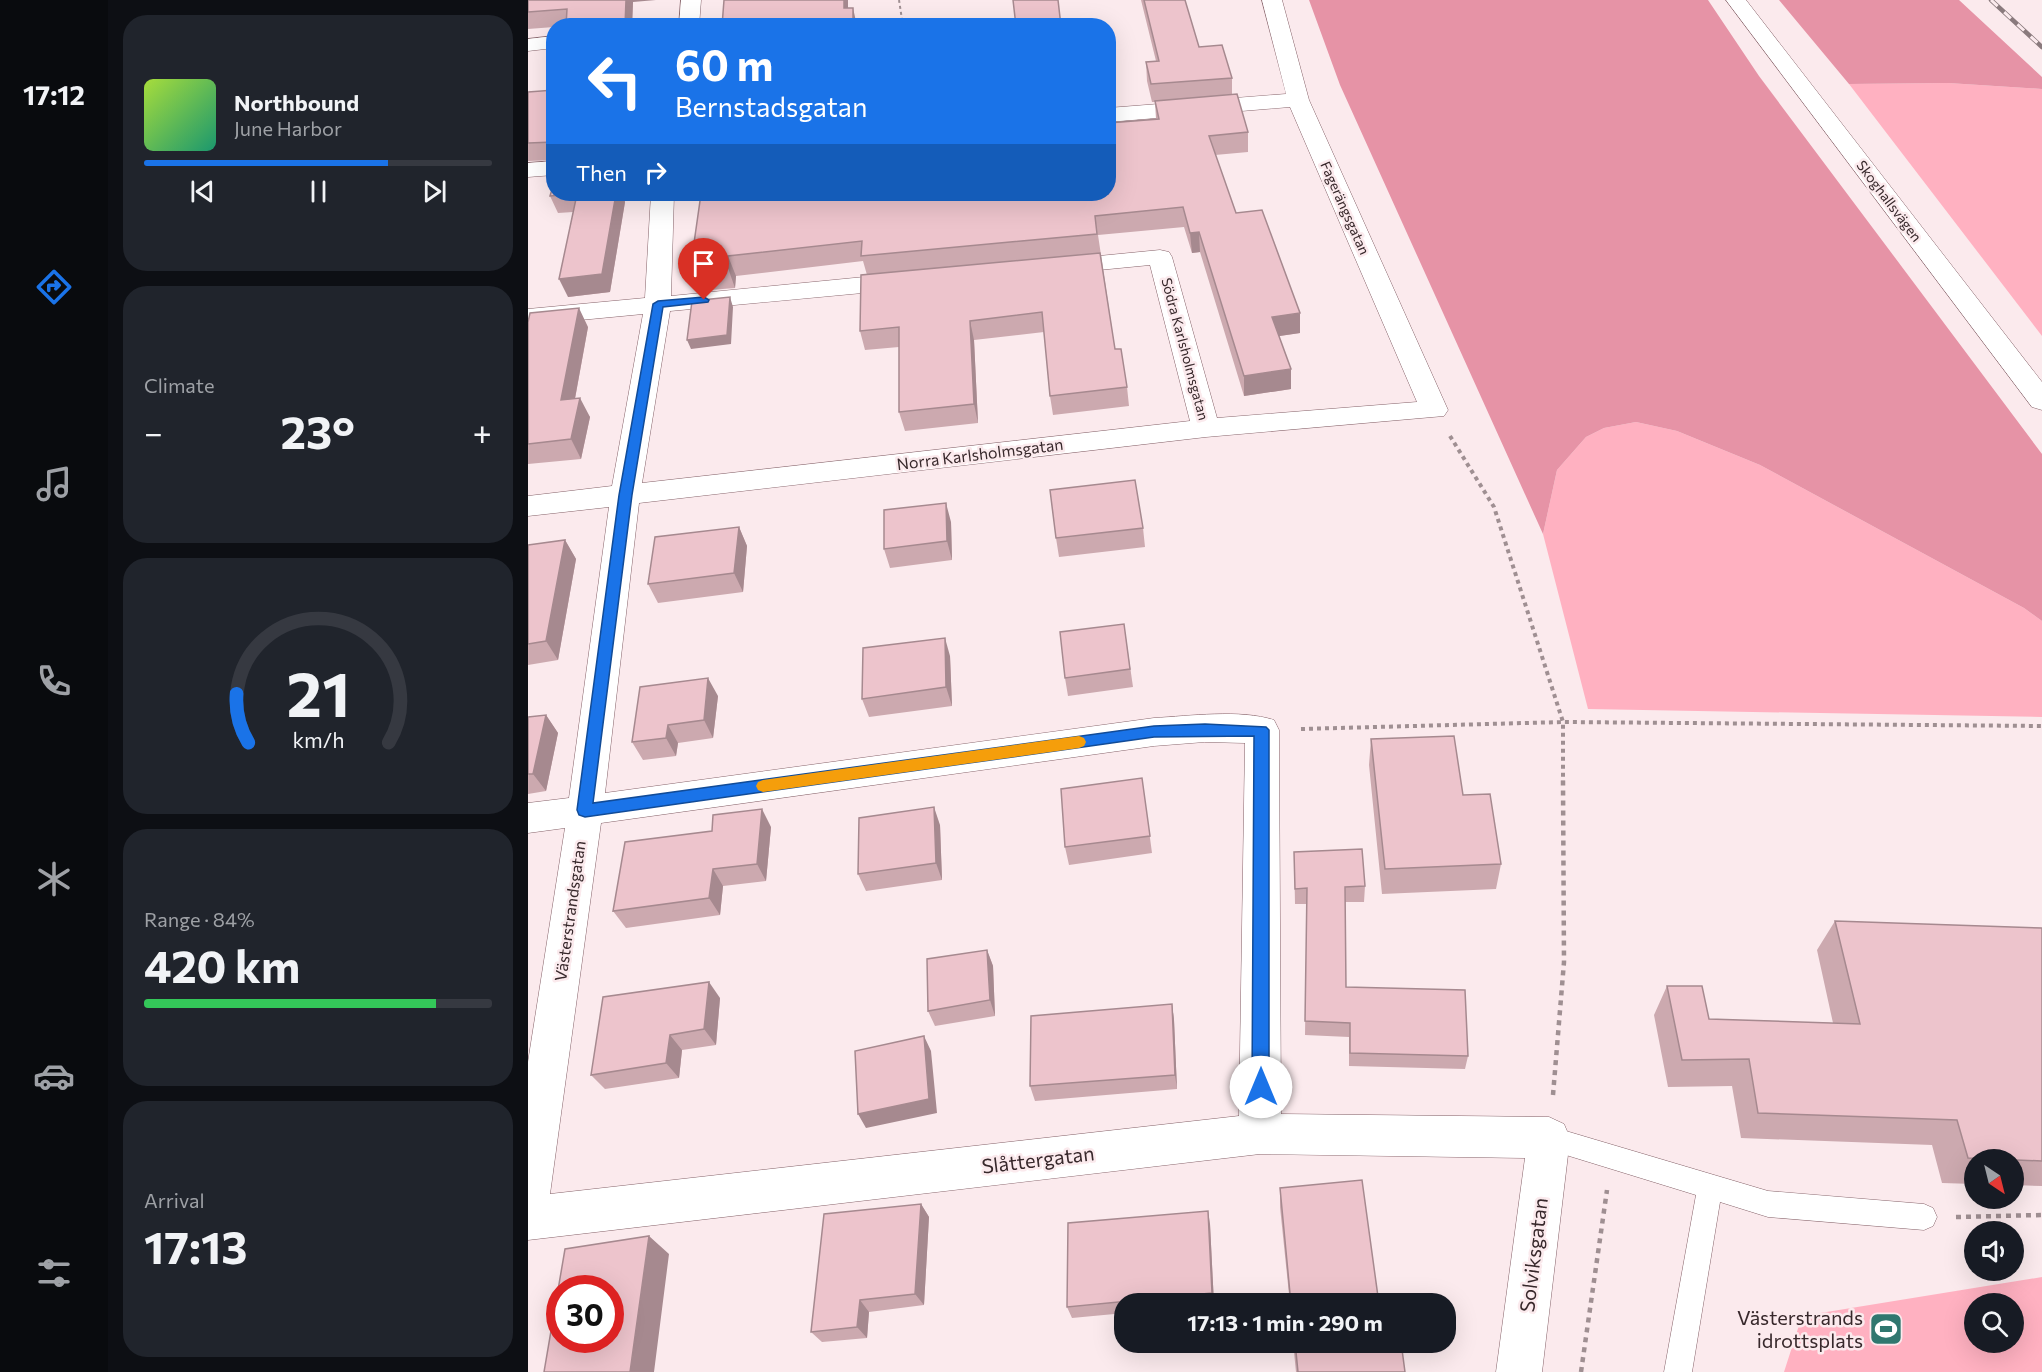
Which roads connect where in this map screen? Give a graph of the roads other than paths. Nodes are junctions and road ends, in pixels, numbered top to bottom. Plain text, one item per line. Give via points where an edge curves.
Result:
1 (691, 0) edge
2 (1272, 0) edge
3 (1736, 0) edge
4 (690, 18) edge
5 (546, 43) edge
6 (528, 45) edge
7 (1298, 100) junction
8 (1116, 115) edge
9 (546, 169) edge
10 (528, 170) edge
11 (662, 201) edge
12 (1032, 269) edge
13 (927, 279) edge
14 (658, 304) junction
15 (528, 317) edge
16 (2042, 401) edge
17 (1434, 410) joint
18 (1206, 428) junction
19 (626, 495) junction
20 (528, 506) edge
21 (585, 810) junction
22 (528, 818) edge
23 (1260, 1134) junction
24 (1549, 1138) junction
25 (1710, 1186) junction
26 (528, 1199) edge
27 (1924, 1217) road end
28 (528, 1218) edge
29 (1519, 1372) edge
30 (1678, 1372) edge

1 - 4 street
2 - 7 street, Fagerängsgatan
3 - 16 street, Skoghallsvägen
5 - 6 street
7 - 8 street
7 - 17 street, Fagerängsgatan
9 - 10 street
11 - 14 street, Västerstrandsgatan
12 - 18 street, Södra Karlsholmsgatan via 1160,257
13 - 14 street
14 - 15 street
14 - 19 street, Västerstrandsgatan
17 - 18 street, Norra Karlsholmsgatan
18 - 19 street, Norra Karlsholmsgatan
19 - 20 street, Norra Karlsholmsgatan
19 - 21 street, Västerstrandsgatan
21 - 22 street
21 - 23 street via 1154,732 1262,730
21 - 26 street, Västerstrandsgatan
23 - 24 street, Slåttergatan
23 - 28 street, Slåttergatan
24 - 25 lane
24 - 29 street, Solviksgatan
25 - 27 lane via 1768,1204
25 - 30 lane

